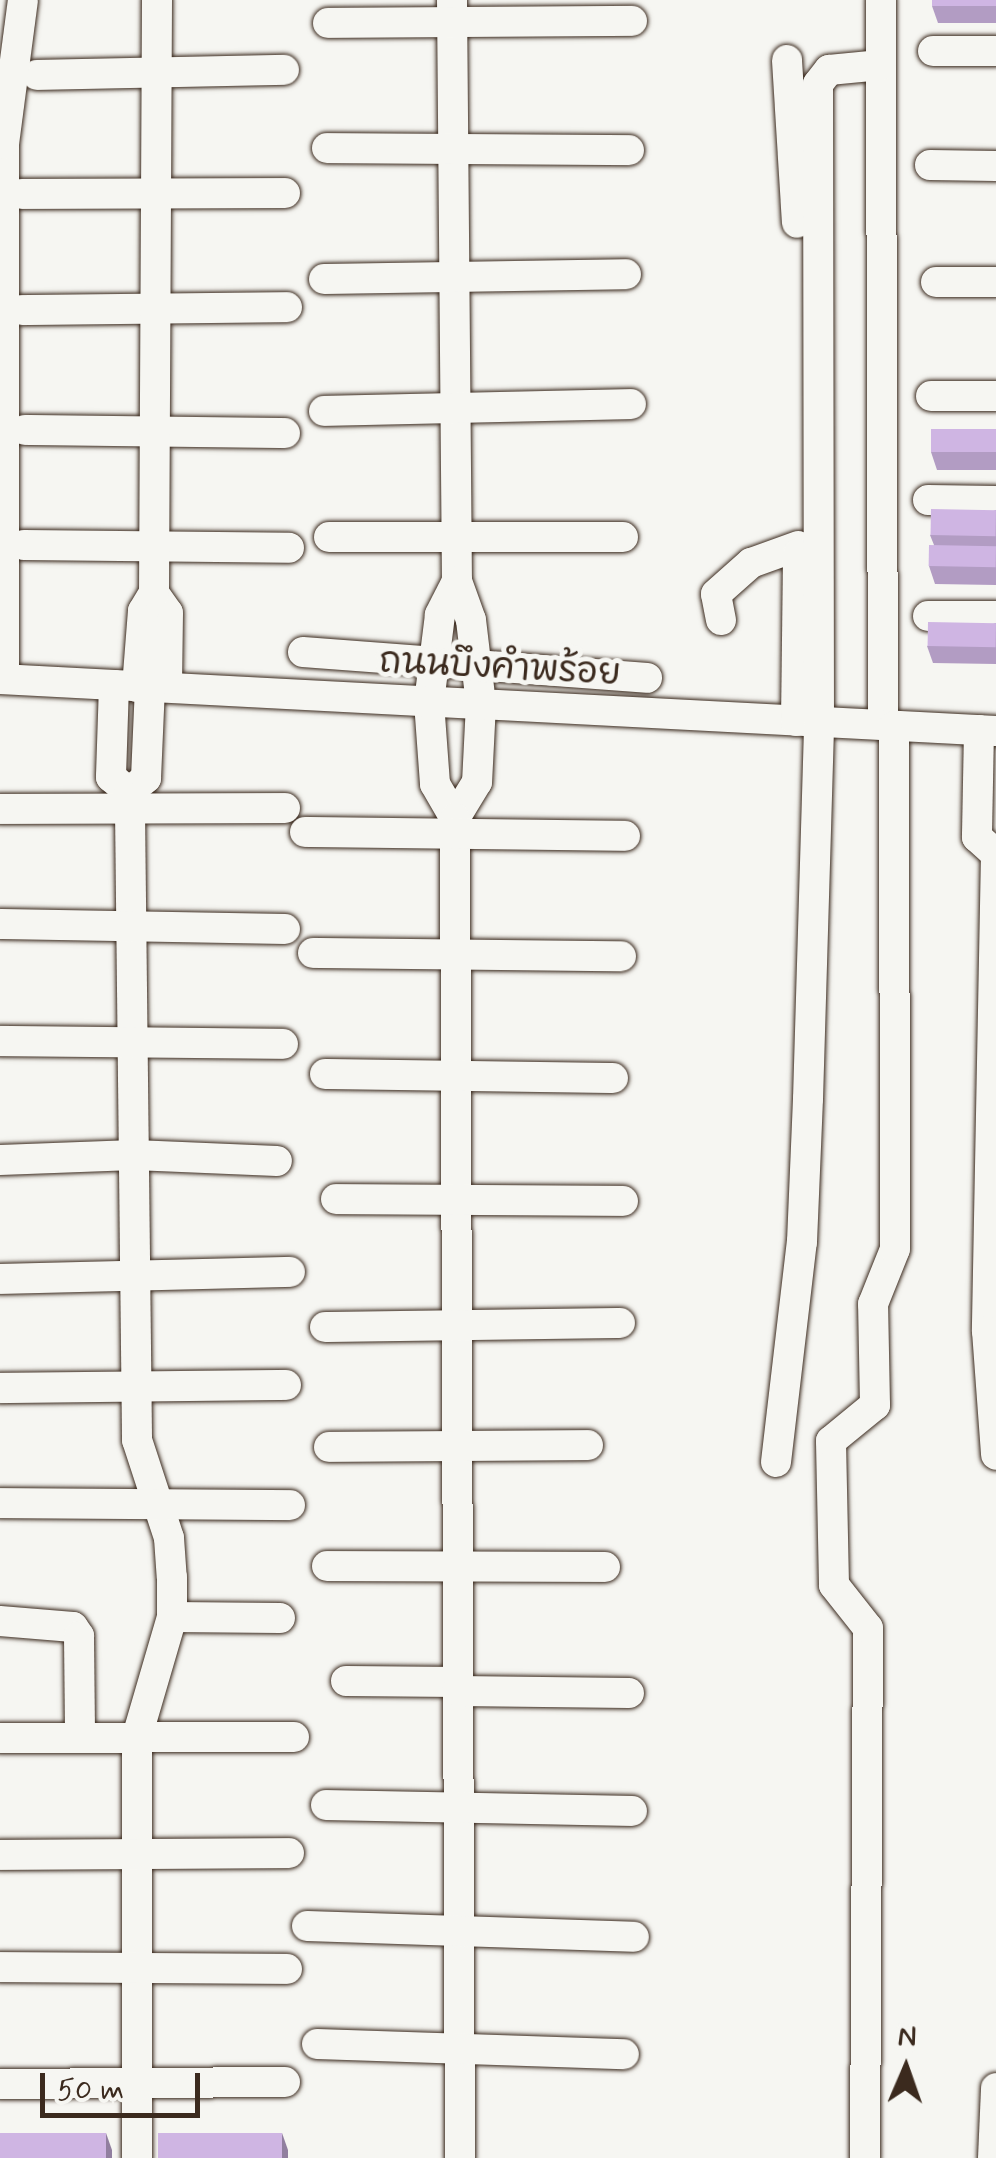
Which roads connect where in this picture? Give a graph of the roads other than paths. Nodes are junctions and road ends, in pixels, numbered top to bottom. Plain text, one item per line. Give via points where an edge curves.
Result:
1 (22, 0) edge
2 (157, 0) edge
3 (880, 0) edge
4 (452, 10) edge
5 (632, 21) dead end
6 (328, 23) dead end
7 (933, 51) dead end
8 (996, 51) edge
9 (787, 60) dead end
10 (881, 65) junction
11 (284, 70) dead end
12 (158, 74) junction
13 (37, 75) dead end
14 (327, 148) dead end
15 (454, 150) junction
16 (628, 150) dead end
17 (930, 165) dead end
18 (996, 166) edge
19 (160, 191) junction
20 (285, 193) dead end
21 (22, 194) dead end
22 (455, 274) junction
23 (626, 274) dead end
24 (324, 280) dead end
25 (936, 282) dead end
26 (996, 282) edge
27 (287, 307) dead end
28 (22, 310) dead end
29 (157, 310) junction
30 (930, 396) dead end
31 (996, 396) edge
32 (631, 404) dead end
33 (457, 406) junction
34 (324, 411) dead end
35 (25, 430) dead end
36 (155, 432) junction
37 (285, 433) dead end
38 (928, 500) dead end
39 (996, 501) edge
40 (459, 534) junction
41 (329, 537) dead end
42 (623, 537) dead end
43 (24, 545) dead end
44 (154, 546) junction
45 (798, 546) junction
46 (289, 548) dead end
47 (457, 582) junction
48 (928, 616) dead end
49 (996, 616) edge
50 (722, 620) dead end
51 (303, 652) dead end
52 (433, 665) junction
53 (476, 669) junction
54 (647, 678) dead end
55 (2, 679) edge
56 (142, 686) junction
57 (429, 702) junction
58 (481, 704) junction
59 (807, 722) junction
60 (889, 726) junction
61 (988, 731) edge
62 (130, 801) junction
63 (0, 809) edge
64 (455, 826) junction
65 (626, 836) dead end
66 (996, 854) edge
67 (0, 924) edge
68 (128, 926) junction
69 (994, 926) edge
70 (285, 929) dead end
71 (313, 953) dead end
72 (455, 954) junction
73 (621, 956) dead end
74 (0, 1041) edge
75 (131, 1042) junction
76 (283, 1044) dead end
77 (992, 1070) edge
78 (325, 1074) dead end
79 (456, 1077) junction
80 (612, 1078) dead end
81 (134, 1155) junction
82 (0, 1160) edge
83 (277, 1161) dead end
84 (336, 1199) dead end
85 (456, 1200) junction
86 (623, 1201) dead end
87 (992, 1201) edge
88 (290, 1272) dead end
89 (137, 1274) junction
90 (0, 1279) edge
91 (620, 1324) dead end
92 (456, 1325) junction
93 (325, 1327) dead end
94 (991, 1331) edge
95 (286, 1385) dead end
96 (134, 1387) junction
97 (0, 1388) edge
98 (588, 1445) dead end
99 (329, 1446) dead end
100 (456, 1446) junction
101 (996, 1456) edge
102 (776, 1462) dead end
103 (0, 1503) edge
104 (290, 1505) dead end
105 (159, 1506) junction
106 (327, 1566) dead end
107 (456, 1566) junction
108 (605, 1567) dead end
109 (172, 1617) junction
110 (280, 1618) dead end
111 (0, 1622) edge
112 (346, 1681) dead end
113 (457, 1687) junction
114 (629, 1693) dead end
115 (80, 1736) junction
116 (138, 1737) junction
117 (294, 1737) dead end
118 (0, 1738) edge
119 (326, 1805) dead end
120 (456, 1808) junction
121 (632, 1810) dead end
122 (135, 1852) junction
123 (290, 1853) dead end
124 (0, 1855) edge
125 (307, 1926) dead end
126 (458, 1927) junction
127 (634, 1937) dead end
128 (0, 1967) edge
129 (136, 1968) junction
130 (287, 1969) dead end
131 (317, 2044) dead end
132 (458, 2048) junction
133 (624, 2054) dead end
134 (284, 2082) dead end
135 (0, 2084) edge
136 (136, 2084) junction
137 (996, 2088) edge
138 (996, 2122) edge
139 (136, 2158) edge
140 (460, 2158) edge
141 (866, 2158) edge
142 (993, 2158) edge

1 - 55 street via 4,144
2 - 12 street
3 - 10 street
4 - 5 street
4 - 6 street
4 - 15 street
7 - 8 street
9 - 45 street via 796,151
10 - 59 street via 829,70 818,84
10 - 60 street
11 - 12 street
12 - 13 street
12 - 19 street
14 - 15 street
15 - 16 street
15 - 22 street
17 - 18 street
19 - 20 street
19 - 21 street
19 - 29 street
22 - 23 street
22 - 24 street
22 - 33 street
25 - 26 street
27 - 29 street
28 - 29 street
29 - 36 street
30 - 31 street
32 - 33 street
33 - 34 street
33 - 40 street
35 - 36 street
36 - 37 street
36 - 44 street
38 - 39 street
40 - 41 street
40 - 42 street
40 - 47 street
43 - 44 street
44 - 46 street
44 - 56 street via 154,592 168,613
45 - 50 street via 751,563 716,594
45 - 59 street
47 - 52 street via 440,615
47 - 53 street via 471,620
48 - 49 street
51 - 52 street
52 - 53 street
52 - 57 street
53 - 54 street
53 - 58 street
55 - 56 street, ถนนบึงคำพร้อย
56 - 57 street, ถนนบึงคำพร้อย
56 - 62 street via 146,778
57 - 58 street, ถนนบึงคำพร้อย
57 - 64 street via 435,784
58 - 59 street, ถนนบึงคำพร้อย
58 - 64 street via 477,782
59 - 60 street, ถนนบึงคำพร้อย
59 - 102 street via 802,1242
60 - 61 street, ถนนบึงคำพร้อย
60 - 141 street via 895,1248 874,1304 875,1405 831,1441 834,1585 868,1628
61 - 66 street via 977,838
62 - 63 street
62 - 64 street via 295,820
62 - 68 street
64 - 65 street
64 - 72 street
66 - 69 street
67 - 68 street
68 - 70 street
68 - 75 street
69 - 77 street
71 - 72 street
72 - 73 street
72 - 79 street
74 - 75 street
75 - 76 street
75 - 81 street
77 - 87 street
78 - 79 street
79 - 80 street
79 - 85 street
81 - 82 street
81 - 83 street
81 - 89 street
84 - 85 street
85 - 86 street
85 - 92 street
87 - 94 street
88 - 89 street
89 - 90 street
89 - 96 street
91 - 92 street
92 - 93 street
92 - 100 street
94 - 101 street
95 - 96 street
96 - 97 street
96 - 105 street via 142,1462
98 - 100 street
99 - 100 street
100 - 107 street
103 - 105 street
104 - 105 street
105 - 109 street via 169,1538
106 - 107 street
107 - 108 street
107 - 113 street
109 - 110 street
109 - 116 street
111 - 115 street via 73,1627 79,1636
112 - 113 street
113 - 114 street
113 - 120 street
115 - 116 street
115 - 118 street
116 - 117 street
116 - 122 street
119 - 120 street
120 - 121 street
120 - 126 street
122 - 123 street
122 - 124 street
122 - 129 street
125 - 126 street
126 - 127 street
126 - 132 street
128 - 129 street
129 - 130 street
129 - 136 street
131 - 132 street
132 - 133 street
132 - 140 street
134 - 136 street
135 - 136 street
136 - 139 street
137 - 138 street
138 - 142 street

